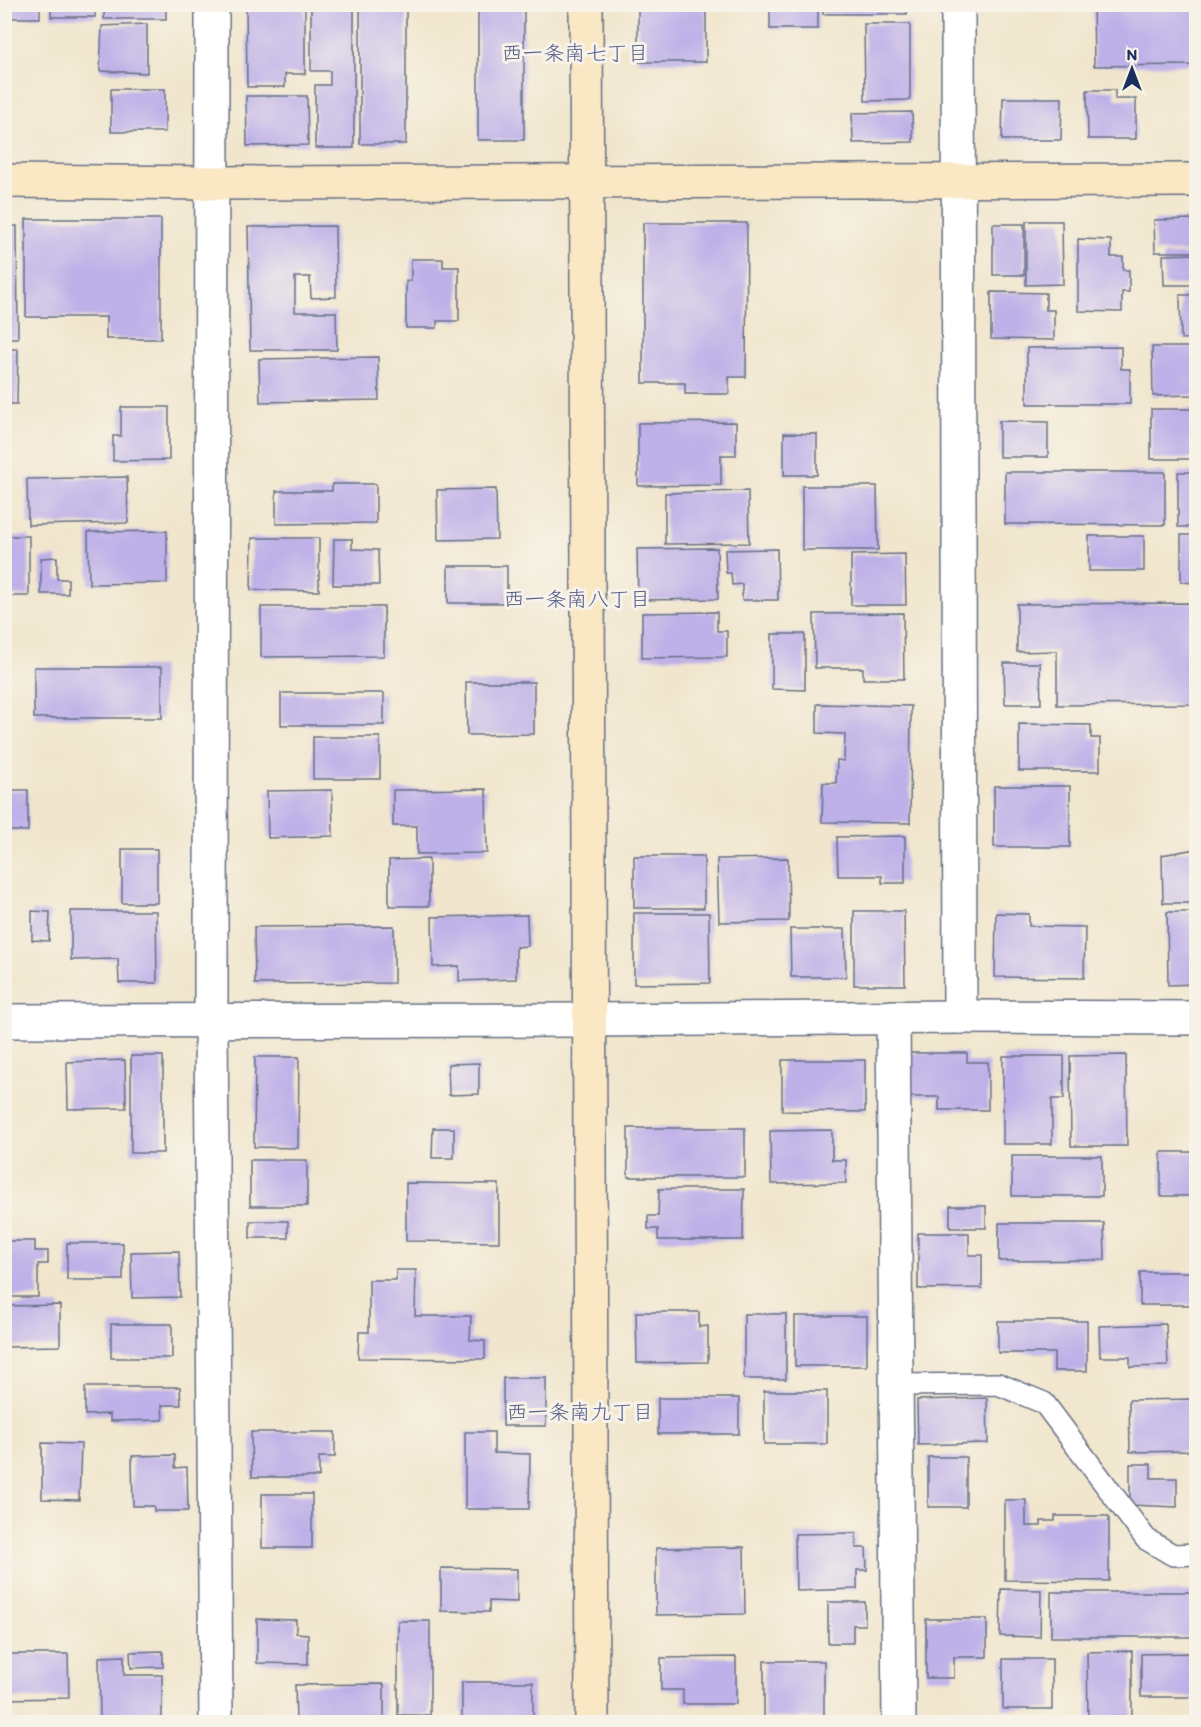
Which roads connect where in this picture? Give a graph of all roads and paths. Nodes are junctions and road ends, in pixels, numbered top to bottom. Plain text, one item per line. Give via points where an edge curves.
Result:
1 (212, 4) edge
2 (586, 4) edge
3 (958, 4) edge
4 (1197, 180) edge
5 (4, 181) edge
6 (958, 181) junction
7 (588, 182) junction
8 (212, 183) junction
9 (893, 1017) junction
10 (960, 1017) junction
11 (1197, 1018) edge
12 (211, 1020) junction
13 (591, 1020) junction
14 (4, 1021) edge
15 (897, 1385) junction
16 (1197, 1554) edge
17 (216, 1722) edge
18 (592, 1722) edge
19 (899, 1722) edge

1 - 8 street
2 - 7 street
3 - 6 street
4 - 6 street
5 - 8 street
6 - 7 street
6 - 10 street
7 - 8 street
7 - 13 street
8 - 12 street
9 - 10 street
9 - 13 street
9 - 15 street
10 - 11 street
12 - 13 street
12 - 14 street
12 - 17 street
13 - 18 street
15 - 16 lane via 998,1384 1044,1403 1146,1539 1173,1555
15 - 19 street

